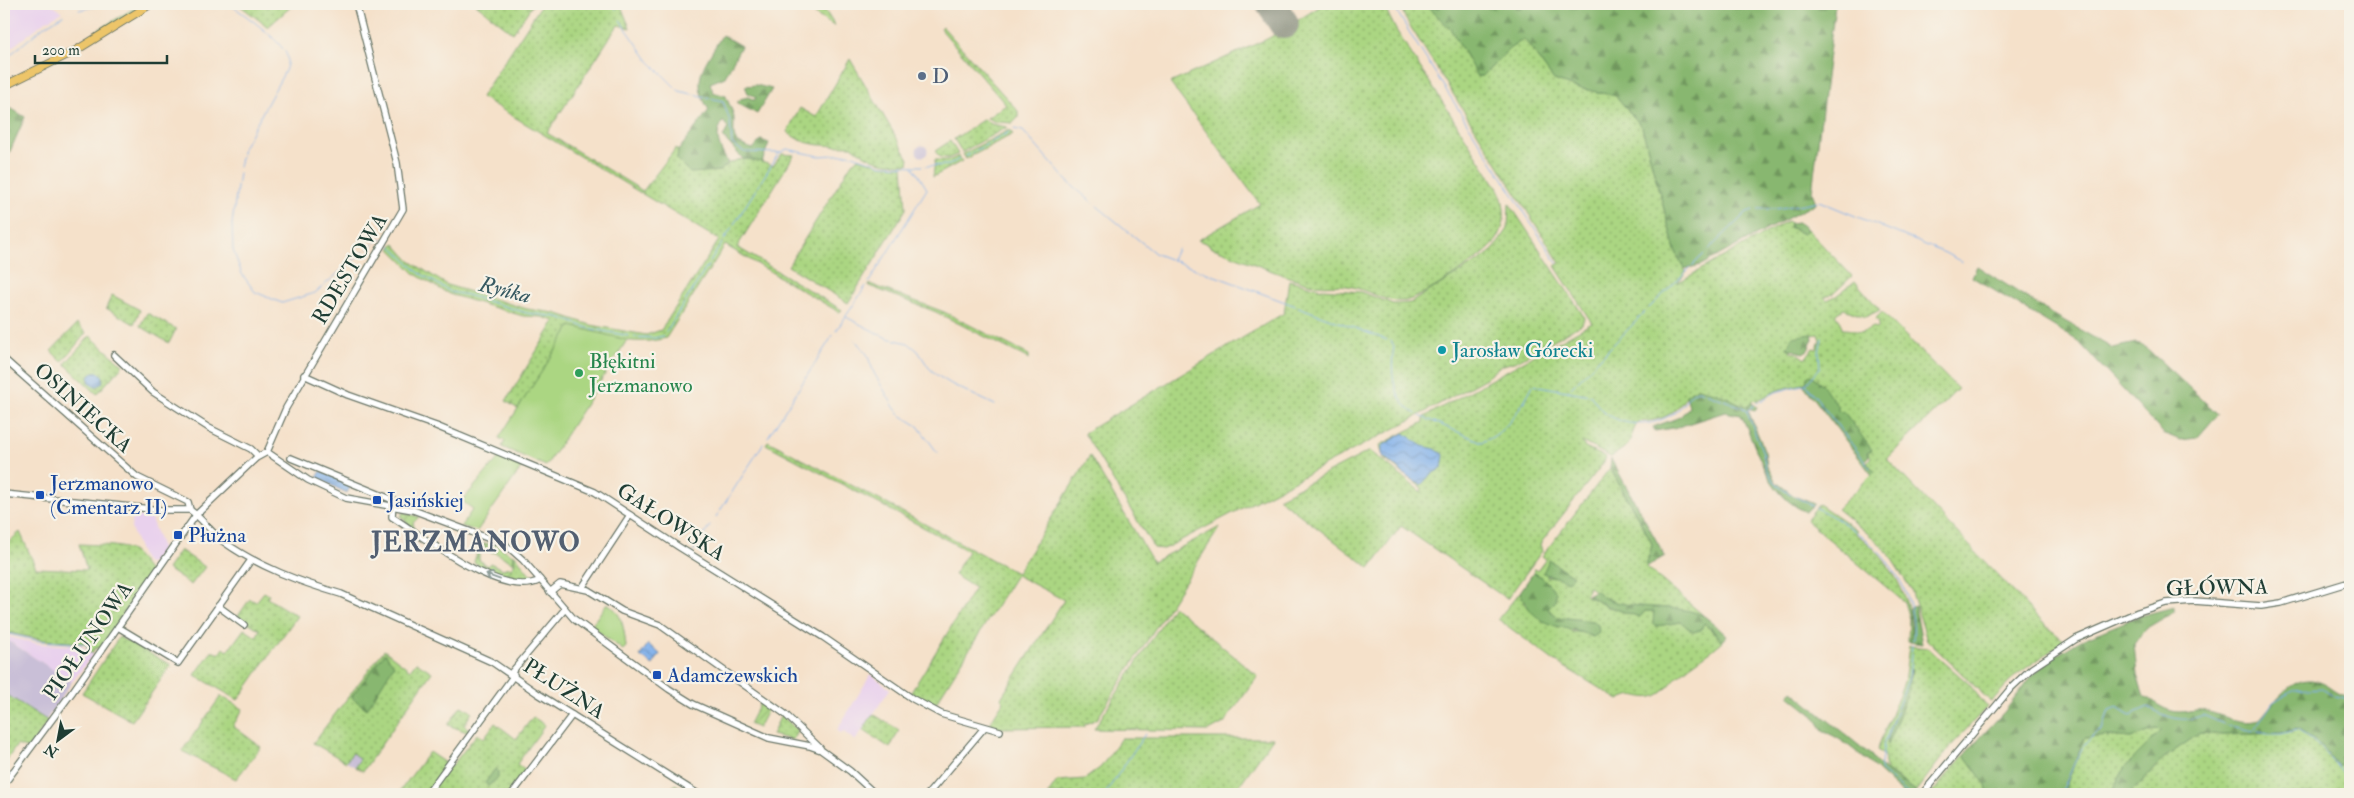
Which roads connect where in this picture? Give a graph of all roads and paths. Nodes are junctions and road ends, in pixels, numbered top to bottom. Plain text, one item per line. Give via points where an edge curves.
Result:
1 (151, 4) edge
2 (356, 4) edge
3 (4, 86) edge
4 (114, 355) dead end
5 (4, 359) edge
6 (304, 375) junction
7 (267, 452) junction
8 (258, 456) junction
9 (291, 458) dead end
10 (314, 468) junction
11 (308, 480) junction
12 (4, 494) edge
13 (392, 506) junction
14 (190, 510) junction
15 (196, 514) junction
16 (630, 515) junction
17 (251, 560) junction
18 (540, 580) junction
19 (2350, 582) edge
20 (582, 588) junction
21 (550, 592) junction
22 (218, 606) junction
23 (565, 609) junction
24 (244, 624) dead end
25 (118, 627) junction
26 (512, 674) junction
27 (572, 715) junction
28 (984, 728) junction
29 (1000, 731) dead end
30 (802, 732) junction
31 (798, 744) junction
32 (821, 750) junction
33 (4, 784) edge
34 (428, 794) edge
35 (512, 794) edge
36 (698, 794) edge
37 (875, 794) edge
38 (928, 794) edge
39 (1922, 794) edge

1 - 3 main road via 74,51
2 - 6 street, RDESTOWA via 397,163 403,209
4 - 8 street via 153,392
5 - 14 street, OSINIECKA via 132,473 188,502
6 - 7 street, RDESTOWA via 282,414
6 - 16 street, GAŁOWSKA via 586,488
7 - 8 street, PIOŁUNOWA
7 - 11 street
8 - 15 street, PIOŁUNOWA
9 - 10 street
10 - 11 street
10 - 13 street via 392,500
11 - 13 street via 355,501
12 - 14 street
13 - 18 street via 413,510 500,542 517,554
18 -> 13 street via 516,583 486,575 411,531 392,517
14 - 15 street, OSINIECKA
15 - 17 street, PŁUŻNA via 212,534
15 - 25 street, PIOŁUNOWA
16 - 20 street
16 - 28 street, GAŁOWSKA via 823,637 913,699 934,711
17 - 22 street
17 - 26 street, PŁUŻNA via 318,588 341,594 479,655
18 - 21 street
19 - 39 street, GŁÓWNA via 2261,606 2194,601 2160,604 2076,639 2036,665 2011,688
20 - 21 street via 560,584
20 - 30 street via 622,611 660,625 785,714
21 - 23 street
22 - 24 street
22 - 25 street via 178,663
23 - 26 street
23 - 31 street via 591,632 687,701 769,738
25 - 33 street, PIOŁUNOWA
26 - 27 street, PŁUŻNA
26 - 34 street
27 - 35 street
27 - 36 street, PŁUŻNA
28 - 29 street, GAŁOWSKA
28 - 38 street
30 - 31 street
30 - 32 street
31 - 32 street
32 - 37 street

